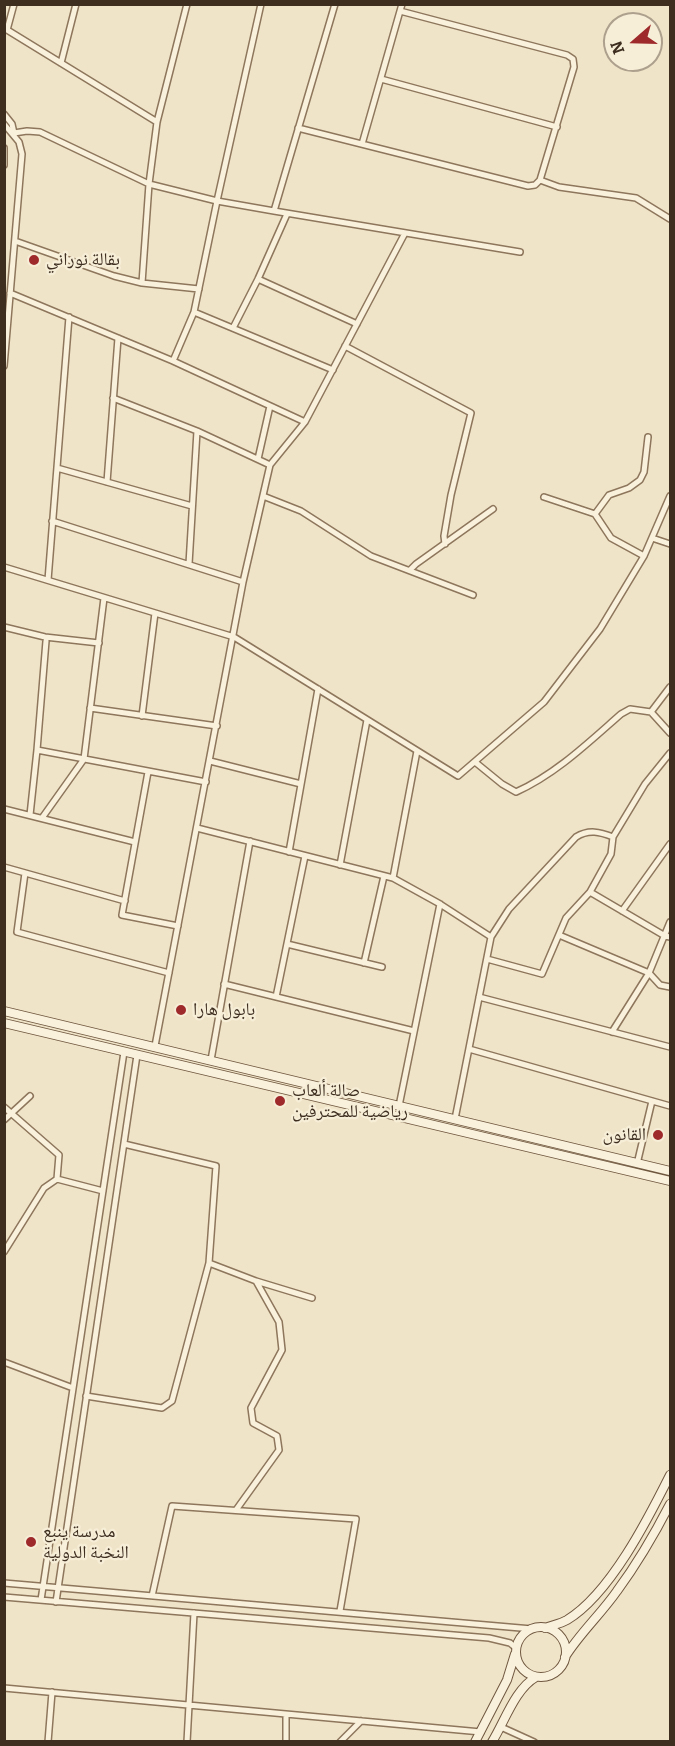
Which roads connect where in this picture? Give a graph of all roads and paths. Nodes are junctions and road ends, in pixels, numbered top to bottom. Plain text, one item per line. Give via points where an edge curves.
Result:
1 (14, 4) edge
2 (76, 4) edge
3 (187, 4) edge
4 (261, 4) edge
5 (335, 4) edge
6 (401, 8) edge
7 (6, 29) edge
8 (61, 63) junction
9 (381, 79) junction
10 (4, 114) edge
11 (157, 122) junction
12 (4, 124) edge
13 (557, 126) junction
14 (298, 128) junction
15 (14, 133) junction
16 (362, 144) junction
17 (4, 148) edge
18 (4, 165) edge
19 (540, 180) junction
20 (149, 184) junction
21 (217, 201) junction
22 (274, 212) junction
23 (287, 214) junction
24 (670, 219) edge
25 (405, 233) junction
26 (15, 241) junction
27 (520, 252) dead end
28 (258, 279) junction
29 (142, 283) junction
30 (199, 289) junction
31 (10, 293) junction
32 (194, 312) junction
33 (69, 317) junction
34 (357, 324) junction
35 (233, 328) junction
36 (118, 338) junction
37 (345, 346) junction
38 (173, 361) junction
39 (4, 366) edge
40 (333, 370) junction
41 (113, 398) junction
42 (270, 406) junction
43 (305, 422) junction
44 (197, 430) junction
45 (648, 437) dead end
46 (258, 459) junction
47 (270, 465) junction
48 (57, 468) junction
49 (107, 482) junction
50 (263, 496) junction
51 (670, 496) edge
52 (544, 497) dead end
53 (192, 506) junction
54 (493, 509) dead end
55 (595, 514) junction
56 (52, 521) junction
57 (652, 538) junction
58 (445, 544) junction
59 (670, 544) edge
60 (644, 556) junction
61 (189, 564) junction
62 (4, 567) edge
63 (410, 570) junction
64 (48, 580) junction
65 (243, 582) junction
66 (473, 595) dead end
67 (104, 598) junction
68 (155, 613) junction
69 (4, 627) edge
70 (234, 637) junction
71 (46, 641) dead end
72 (99, 644) junction
73 (670, 687) edge
74 (318, 689) junction
75 (90, 708) junction
76 (651, 712) junction
77 (142, 716) junction
78 (367, 720) junction
79 (217, 726) junction
80 (670, 733) edge
81 (37, 750) junction
82 (417, 751) junction
83 (670, 753) edge
84 (84, 759) junction
85 (210, 761) junction
86 (475, 762) junction
87 (148, 772) junction
88 (206, 782) junction
89 (301, 784) junction
90 (4, 809) edge
91 (30, 815) junction
92 (42, 818) junction
93 (197, 828) junction
94 (613, 837) junction
95 (135, 842) junction
96 (250, 842) junction
97 (670, 844) edge
98 (289, 852) junction
99 (305, 856) junction
100 (340, 865) junction
101 (4, 867) edge
102 (25, 873) junction
103 (384, 876) junction
104 (393, 878) junction
105 (590, 892) junction
106 (125, 901) junction
107 (440, 904) junction
108 (622, 910) junction
109 (670, 922) edge
110 (178, 926) junction
111 (559, 935) junction
112 (491, 937) junction
113 (668, 937) edge
114 (287, 944) junction
115 (487, 959) junction
116 (364, 963) junction
117 (382, 968) dead end
118 (170, 972) junction
119 (649, 973) junction
120 (224, 984) junction
121 (670, 987) edge
122 (276, 997) junction
123 (479, 997) junction
124 (4, 1011) edge
125 (4, 1023) edge
126 (414, 1031) junction
127 (612, 1032) junction
128 (155, 1046) junction
129 (670, 1047) edge
130 (469, 1048) junction
131 (124, 1052) junction
132 (137, 1055) junction
133 (211, 1060) junction
134 (30, 1096) dead end
135 (651, 1101) junction
136 (399, 1106) junction
137 (670, 1106) edge
138 (4, 1107) edge
139 (11, 1113) junction
140 (455, 1119) junction
141 (4, 1120) edge
142 (124, 1144) junction
143 (637, 1164) junction
144 (670, 1171) edge
145 (57, 1179) junction
146 (670, 1181) edge
147 (103, 1191) junction
148 (4, 1252) edge
149 (209, 1263) junction
150 (256, 1281) junction
151 (312, 1298) dead end
152 (4, 1362) edge
153 (73, 1388) junction
154 (86, 1396) junction
155 (670, 1475) edge
156 (670, 1504) edge
157 (236, 1510) junction
158 (4, 1583) edge
159 (43, 1587) junction
160 (57, 1588) junction
161 (152, 1596) junction
162 (4, 1597) edge
163 (41, 1600) junction
164 (56, 1602) junction
165 (340, 1611) junction
166 (194, 1613) junction
167 (545, 1628) junction
168 (532, 1629) junction
169 (516, 1648) junction
170 (565, 1657) junction
171 (536, 1677) junction
172 (4, 1688) edge
173 (52, 1692) junction
174 (189, 1705) junction
175 (286, 1715) junction
176 (361, 1721) junction
177 (501, 1727) junction
178 (481, 1732) junction
179 (48, 1742) edge
180 (187, 1742) edge
181 (286, 1742) edge
182 (340, 1742) edge
183 (475, 1742) edge
184 (492, 1742) edge
185 (534, 1742) edge

1 - 7 street
2 - 8 street
3 - 11 street
4 - 21 street
5 - 14 street
6 - 9 street
6 - 13 street via 573,59
7 - 8 street
8 - 11 street
9 - 13 street
9 - 16 street
10 - 15 street
11 - 20 street
12 - 15 street
13 - 19 street
14 - 16 street
14 - 22 street
15 - 20 street via 40,132
15 - 26 street via 22,154
16 - 19 street via 528,186
17 - 18 street
19 - 24 street via 559,187 636,198
20 - 21 street
20 - 29 street
21 - 22 street
21 - 30 street
22 - 23 street
23 - 25 street
23 - 28 street
25 - 27 street
25 - 34 street
26 - 29 street
26 - 31 street
28 - 34 street
28 - 35 street
29 - 30 street
30 - 32 street
31 - 33 street
31 - 39 street
32 - 35 street
32 - 38 street
33 - 36 street
33 - 48 street
34 - 37 street
35 - 40 street
36 - 38 street
36 - 41 street
37 - 40 street
37 - 58 street via 471,413 451,495
38 - 42 street
40 - 43 street
41 - 44 street
41 - 49 street
42 - 43 street
42 - 46 street
43 - 47 street
44 - 46 street
44 - 53 street
45 - 55 street via 640,480 609,495
46 - 47 street
47 - 50 street
48 - 49 street
48 - 56 street
49 - 53 street
50 - 63 street via 301,511 371,556
50 - 65 street
51 - 57 street
52 - 55 street
53 - 61 street
54 - 58 street
55 - 60 street via 611,538
56 - 61 street
56 - 64 street
57 - 59 street
57 - 60 street
58 - 63 street
60 - 86 street via 600,629 544,702
61 - 65 street
62 - 64 street
63 - 66 street
64 - 67 street
65 - 70 street
67 - 68 street
67 - 72 street
68 - 70 street
68 - 77 street
69 - 72 street via 45,638
70 - 74 street
70 - 79 street
71 - 81 street
72 - 75 street
73 - 76 street
74 - 78 street
74 - 89 street
75 - 77 street
75 - 84 street
76 - 80 street
76 - 86 street via 630,709 621,714 568,760 516,792
77 - 79 street
78 - 82 street
78 - 100 street
79 - 85 street
81 - 84 street
81 - 91 street
82 - 86 street via 458,776
82 - 104 street
83 - 94 street via 645,784
84 - 87 street
84 - 92 street
85 - 88 street
85 - 89 street
87 - 88 street
87 - 95 street
88 - 93 street
89 - 98 street
90 - 91 street
91 - 92 street
92 - 95 street
93 - 96 street
93 - 110 street
94 - 105 street via 611,854
94 - 112 street via 599,831 576,837 509,909
95 - 106 street
96 - 98 street
96 - 120 street
97 - 108 street
98 - 99 street
99 - 100 street
99 - 114 street
100 - 103 street
101 - 102 street
102 - 106 street
102 - 118 street via 17,932
103 - 104 street
103 - 116 street
104 - 107 street
105 - 108 street
105 - 111 street via 566,918
106 - 110 street via 122,915
107 - 112 street
107 - 126 street
108 - 113 street
109 - 113 street
110 - 118 street
111 - 115 street via 542,974
111 - 119 street
112 - 115 street
113 - 119 street
114 - 116 street
114 - 122 street
115 - 123 street
116 - 117 street
118 - 128 street
119 - 121 street via 660,984
119 - 127 street
120 - 122 street
120 - 133 street
122 - 126 street
123 - 127 street
123 - 130 street
124 - 128 main road
125 - 131 main road
126 - 136 street
127 - 129 street
128 - 133 main road
130 - 135 street
130 - 140 street
131 - 132 main road
131 - 147 street
132 - 142 street
132 - 146 main road
133 - 136 main road
134 - 139 street
135 - 137 street
135 - 143 street
136 - 140 main road
138 - 139 street
139 - 141 street
139 - 145 street via 59,1155
140 - 143 main road
142 - 149 street via 216,1166
142 - 154 street
143 - 144 main road
145 - 147 street
145 - 148 street via 44,1188
147 - 153 street
149 - 150 street
149 - 154 street via 172,1401 162,1408
150 - 151 street
150 - 157 street via 279,1323 282,1350 251,1408 253,1423 277,1436 279,1450
152 - 153 street
153 - 159 street
154 - 160 street
155 - 167 main road via 649,1518 608,1581 566,1621
156 - 170 main road via 618,1590
157 - 161 street via 172,1506
157 - 165 street via 356,1519
158 - 159 street
159 - 160 street
159 - 163 street
160 - 161 street
160 - 164 street
161 - 165 street
162 - 163 street
163 - 164 street
164 - 166 street
165 - 168 street
166 - 169 street via 489,1638
166 - 174 street
167 - 168 main road
167 - 170 main road via 558,1635
168 - 169 main road via 522,1636
169 - 171 main road via 518,1663
169 - 178 main road via 507,1680
170 - 171 main road via 552,1675
171 - 177 main road via 519,1695
172 - 173 street
173 - 174 street
173 - 179 street
174 - 175 street
174 - 180 street
175 - 176 street
175 - 181 street
176 - 178 street
176 - 182 street
177 - 184 main road
177 - 185 street
178 - 183 main road

